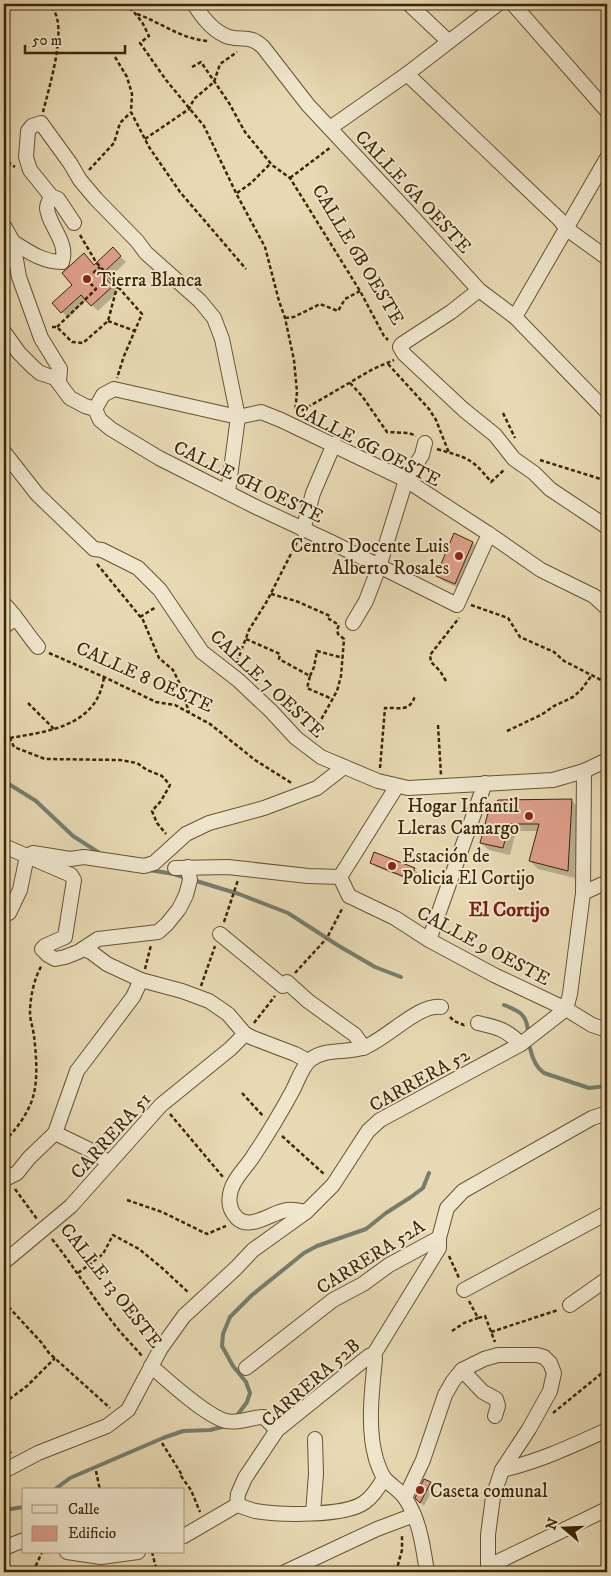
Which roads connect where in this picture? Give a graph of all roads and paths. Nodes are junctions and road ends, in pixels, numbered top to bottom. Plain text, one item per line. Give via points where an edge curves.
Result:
1 (50, 4) edge
2 (124, 4) edge
3 (194, 4) edge
4 (410, 4) edge
5 (498, 4) edge
6 (513, 4) edge
7 (135, 14) junction
8 (229, 37) junction
9 (255, 40) junction
10 (448, 41) junction
11 (116, 57) dead end
12 (192, 67) dead end
13 (407, 74) junction
14 (214, 82) junction
15 (189, 109) junction
16 (607, 111) edge
17 (131, 112) junction
18 (36, 125) junction
19 (330, 128) junction
20 (145, 139) junction
21 (341, 139) junction
22 (607, 158) edge
23 (271, 163) junction
24 (290, 178) junction
25 (80, 180) junction
26 (237, 193) junction
27 (51, 196) junction
28 (74, 223) joint
29 (4, 226) edge
30 (567, 229) junction
31 (13, 242) junction
32 (10, 258) edge
33 (607, 258) edge
34 (100, 267) junction
35 (246, 268) dead end
36 (117, 286) junction
37 (479, 290) junction
38 (360, 291) junction
39 (515, 317) junction
40 (285, 318) junction
41 (108, 321) junction
42 (58, 327) junction
43 (38, 328) junction
44 (135, 331) junction
45 (4, 332) edge
46 (402, 351) junction
47 (388, 364) junction
48 (59, 382) junction
49 (114, 388) junction
50 (95, 408) junction
51 (607, 412) edge
52 (238, 417) junction
53 (425, 443) dead end
54 (334, 444) junction
55 (4, 452) edge
56 (449, 453) dead end
57 (406, 480) junction
58 (228, 492) junction
59 (607, 527) edge
60 (303, 530) junction
61 (489, 534) junction
62 (94, 549) junction
63 (380, 567) junction
64 (271, 594) junction
65 (167, 600) junction
66 (4, 604) edge
67 (461, 608) junction
68 (607, 608) edge
69 (140, 616) junction
70 (8, 621) edge
71 (346, 624) junction
72 (246, 638) junction
73 (38, 647) joint
74 (343, 658) junction
75 (229, 674) junction
76 (592, 675) junction
77 (310, 676) junction
78 (104, 677) junction
79 (446, 681) dead end
80 (607, 683) edge
81 (415, 696) dead end
82 (332, 699) junction
83 (28, 703) dead end
84 (189, 713) junction
85 (438, 726) dead end
86 (55, 730) junction
87 (507, 731) dead end
88 (4, 734) edge
89 (10, 738) junction
90 (307, 746) junction
91 (607, 760) edge
92 (344, 767) junction
93 (584, 771) junction
94 (378, 782) junction
95 (485, 783) junction
96 (397, 786) junction
97 (442, 786) junction
98 (303, 794) junction
99 (175, 844) junction
100 (4, 846) edge
101 (27, 856) junction
102 (340, 877) junction
103 (607, 882) edge
104 (583, 893) junction
105 (349, 896) junction
106 (9, 913) dead end
107 (152, 934) junction
108 (220, 934) dead end
109 (328, 936) dead end
110 (429, 940) junction
111 (83, 949) junction
112 (45, 952) junction
113 (141, 980) junction
114 (441, 1007) joint
115 (566, 1010) junction
116 (478, 1023) joint
117 (607, 1030) edge
118 (245, 1034) junction
119 (521, 1044) junction
120 (364, 1048) junction
121 (308, 1061) junction
122 (242, 1093) dead end
123 (162, 1105) junction
124 (607, 1113) edge
125 (272, 1126) junction
126 (55, 1132) junction
127 (4, 1141) edge
128 (109, 1163) junction
129 (6, 1177) edge
130 (234, 1184) junction
131 (333, 1185) junction
132 (127, 1200) dead end
133 (306, 1212) junction
134 (607, 1213) edge
135 (238, 1219) junction
136 (44, 1229) junction
137 (439, 1238) junction
138 (4, 1262) edge
139 (78, 1273) junction
140 (607, 1279) edge
141 (464, 1290) dead end
142 (4, 1302) edge
143 (197, 1305) junction
144 (570, 1305) joint
145 (478, 1318) dead end
146 (452, 1331) dead end
147 (491, 1332) dead end
148 (374, 1354) junction
149 (55, 1358) junction
150 (151, 1366) junction
151 (246, 1368) dead end
152 (607, 1369) edge
153 (462, 1370) junction
154 (4, 1403) edge
155 (495, 1416) dead end
156 (121, 1417) junction
157 (548, 1418) dead end
158 (277, 1430) junction
159 (607, 1430) edge
160 (315, 1439) dead end
161 (162, 1443) dead end
162 (502, 1470) junction
163 (4, 1471) edge
164 (96, 1471) dead end
165 (384, 1478) junction
166 (100, 1488) edge
167 (405, 1498) junction
168 (237, 1504) junction
169 (607, 1509) edge
170 (313, 1513) junction
171 (407, 1518) junction
172 (204, 1525) junction
173 (185, 1535) edge
174 (22, 1541) edge
175 (4, 1548) edge
176 (41, 1554) edge
177 (81, 1554) edge
178 (128, 1554) edge
179 (152, 1554) edge
180 (489, 1569) edge
181 (291, 1571) edge
182 (33, 1572) edge
183 (157, 1572) edge
184 (396, 1572) edge
185 (427, 1572) edge

1 - 18 path via 57,18 54,74
2 - 7 path
3 - 8 street via 211,26
4 - 10 street
5 - 10 street
6 - 16 street
7 - 8 path via 155,20 162,27 188,38 210,41
7 - 15 path via 149,36 140,42
8 - 9 street
9 - 14 path via 220,64
9 - 19 street, CALLE 6A OESTE
10 - 13 street
11 - 17 path via 132,94
12 - 14 path, CALLE 6B OESTE via 201,62
13 - 19 street
13 - 30 street
14 - 15 path via 194,99
14 - 23 path, CALLE 6B OESTE via 245,132
15 - 20 path
15 - 26 path via 204,126
17 - 20 path
17 - 25 path via 120,123 114,143
18 - 25 street via 70,163
18 - 27 street via 28,132 26,157 30,170
19 - 21 street, CALLE 6A OESTE
20 - 35 path via 180,192
21 - 24 path
21 - 37 street, CALLE 6A OESTE
22 - 30 street
23 - 24 path, CALLE 6B OESTE
23 - 26 path
24 - 38 path, CALLE 6B OESTE
25 - 52 street via 146,253 200,301 214,318 222,339
26 - 40 path via 265,247
27 - 28 street via 58,199
27 - 31 street via 47,209 65,255 62,262 44,260
28 - 34 path
29 - 31 street
30 - 33 street
30 - 39 street
31 - 32 street
32 - 43 street
34 - 36 path
34 - 42 path via 86,279 96,289
36 - 41 path
36 - 44 path via 142,314
37 - 39 street, CALLE 6A OESTE
37 - 46 street
38 - 40 path via 344,299 338,311 320,304
38 - 46 path, CALLE 6B OESTE via 384,336
39 - 51 street, CALLE 6A OESTE
40 - 47 path via 294,360 295,415 373,369
41 - 42 path via 88,340 78,344
41 - 44 path
42 - 43 path
43 - 48 street via 60,368
44 - 49 path
45 - 48 street via 32,367
46 - 47 path
46 - 59 street via 495,435 514,459 550,489
47 - 56 path via 429,409
48 - 50 street via 70,398
49 - 50 street via 103,395
49 - 52 street, CALLE 6G OESTE
50 - 58 street, CALLE 6H OESTE via 100,420 111,430
52 - 54 street, CALLE 6G OESTE via 261,412
52 - 58 street
53 - 57 street via 422,455
54 - 57 street, CALLE 6G OESTE
54 - 60 street via 313,493
55 - 62 street, CALLE 7 OESTE via 37,494
57 - 61 street, CALLE 6G OESTE
57 - 63 street
58 - 60 street, CALLE 6H OESTE
60 - 63 street, CALLE 6H OESTE
60 - 64 path
61 - 67 street
61 - 68 street, CALLE 6G OESTE via 541,570 594,596
62 - 65 street, CALLE 7 OESTE via 138,568
62 - 69 path via 96,563
63 - 67 street, CALLE 6H OESTE
63 - 71 street via 366,601
64 - 71 path via 296,601 330,616 329,619
64 - 72 path
65 - 69 path
65 - 75 street, CALLE 7 OESTE via 202,652
66 - 70 street
67 - 76 path via 470,605 508,618 520,637 554,652 564,661
67 - 79 path via 430,656 430,662
69 - 84 path via 159,658 173,670
70 - 73 street via 26,633
71 - 74 path via 337,630 344,639
72 - 75 path
72 - 77 path via 280,654 279,659
73 - 78 path, CALLE 8 OESTE
74 - 77 path via 317,651
74 - 82 path via 337,691
75 - 90 street, CALLE 7 OESTE
76 - 80 path
76 - 87 path via 582,690 572,697
77 - 82 path via 307,688
78 - 84 path, CALLE 8 OESTE via 156,702 175,705
78 - 86 path via 94,702 70,724
81 - 94 path via 408,708 385,708
82 - 90 path
83 - 86 path
84 - 98 path, CALLE 8 OESTE via 210,724 255,760 290,781
85 - 97 path
86 - 89 path
88 - 89 path
89 - 99 path via 14,747 45,759 120,760 137,763 162,776 170,785 152,811 157,823
90 - 92 street, CALLE 7 OESTE
91 - 93 street, CALLE 7 OESTE
92 - 94 street, CALLE 7 OESTE
92 - 98 street via 317,788
93 - 95 street, CALLE 7 OESTE via 553,780
93 - 104 street
94 - 96 street, CALLE 7 OESTE
95 - 97 street, CALLE 7 OESTE
95 - 110 street
96 - 97 street, CALLE 7 OESTE
96 - 102 street
98 - 99 street via 209,823 186,834
99 - 101 street via 154,863 144,866 84,857 70,859 33,853
100 - 101 street
101 - 106 street via 20,890
101 - 112 street via 71,875 74,880 64,937 45,946
102 - 105 street
102 - 107 street via 228,867 181,868 190,880 186,895 167,924
103 - 104 street
104 - 115 street
105 - 109 path
105 - 110 street, CALLE 9 OESTE via 395,918
107 - 111 street via 98,939
107 - 113 path
108 - 120 street via 355,1035
110 - 115 street, CALLE 9 OESTE
111 - 112 street via 55,959
111 - 113 street
112 - 127 path via 34,983 30,1013 36,1069 34,1094 23,1118
113 - 118 street via 209,1001 228,1014
113 - 126 street via 133,997 77,1071
114 - 116 path via 454,1021 464,1025
114 - 120 street via 431,1006
115 - 117 street, CALLE 9 OESTE
115 - 119 street, CARRERA 52
116 - 119 street via 508,1032
118 - 121 street
118 - 123 street, CARRERA 51
119 - 131 street, CARRERA 52 via 380,1120 368,1131
120 - 121 street via 320,1053
121 - 125 street
122 - 125 path
123 - 128 street, CARRERA 51
123 - 130 path
124 - 137 street, CARRERA 52A via 592,1118 463,1191 447,1208
125 - 130 street
125 - 131 path
126 - 128 street
126 - 129 street via 28,1158 17,1174
128 - 136 street, CARRERA 51 via 71,1206
129 - 136 path, CALLE 13 OESTE
130 - 135 street via 229,1201
131 - 133 street, CARRERA 52
132 - 135 path via 162,1212 207,1234
133 - 135 street via 285,1210 248,1222
133 - 143 street, CARRERA 52 via 253,1250
134 - 141 street
136 - 138 street, CARRERA 51
136 - 139 path, CALLE 13 OESTE
137 - 148 street, CARRERA 52B via 439,1248
137 - 151 street, CARRERA 52A via 333,1300
139 - 143 path via 103,1254 113,1235 161,1267 187,1290
139 - 150 path, CALLE 13 OESTE via 115,1326
140 - 144 street
142 - 149 path
143 - 150 street, CARRERA 52 via 184,1316
144 - 147 path
145 - 146 path
148 - 158 street, CARRERA 52B
148 - 165 street via 372,1444
149 - 154 path
149 - 156 path
150 - 156 street, CARRERA 52
150 - 158 street, CALLE 13 OESTE via 194,1402 224,1420 238,1422 264,1417
152 - 157 path
153 - 155 street via 483,1392 496,1399
153 - 162 street via 498,1355 537,1355 550,1362 554,1373 550,1391
153 - 167 street via 445,1395 423,1460
156 - 163 street, CARRERA 52
158 - 168 street, CARRERA 52B via 245,1478
159 - 162 street via 550,1456
160 - 170 street
161 - 172 path via 191,1490
162 - 180 street via 493,1498 488,1534
164 - 166 path
165 - 167 street
165 - 170 street via 364,1503 334,1513
167 - 171 street
168 - 170 street via 255,1510
168 - 172 street
169 - 180 street
171 - 181 street
171 - 184 path
171 - 185 street via 421,1537
172 - 173 street
174 - 175 street
176 - 182 path
177 - 178 street via 101,1557
179 - 183 path

